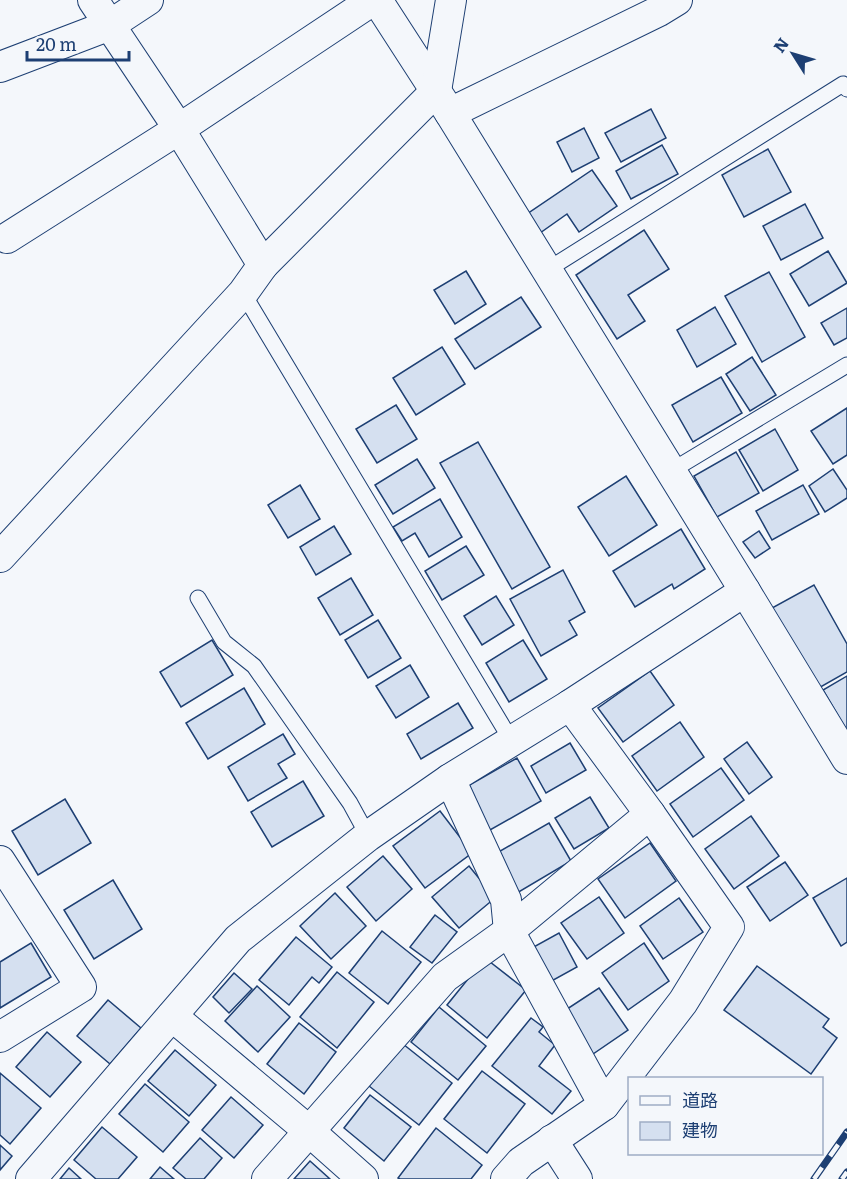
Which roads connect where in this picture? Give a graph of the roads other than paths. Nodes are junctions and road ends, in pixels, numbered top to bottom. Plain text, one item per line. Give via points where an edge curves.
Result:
1 (93, 0) edge
2 (148, 0) edge
3 (375, 0) edge
4 (451, 0) edge
5 (677, 0) edge
6 (110, 25) junction
7 (0, 67) edge
8 (847, 89) edge
9 (443, 102) junction
10 (179, 129) junction
11 (7, 238) dead end
12 (263, 265) junction
13 (547, 270) junction
14 (243, 293) junction
15 (847, 365) edge
16 (671, 471) junction
17 (0, 557) edge
18 (745, 591) junction
19 (198, 598) dead end
20 (570, 705) junction
21 (511, 740) junction
22 (847, 759) edge
23 (450, 778) junction
24 (650, 814) junction
25 (368, 836) junction
26 (0, 861) edge
27 (509, 930) junction
28 (172, 1016) junction
29 (0, 1037) edge
30 (604, 1105) junction
31 (309, 1131) junction
32 (552, 1140) junction
33 (32, 1179) edge
34 (267, 1179) edge
35 (363, 1179) edge
36 (506, 1179) edge
37 (577, 1179) edge

1 - 6 street
2 - 6 street
3 - 9 street
3 - 10 street
4 - 9 street
5 - 9 street
6 - 7 street
6 - 10 street
8 - 13 lane via 843,84
9 - 12 street
9 - 13 street
10 - 11 street
10 - 12 street
12 - 14 street
13 - 16 street
14 - 17 street
14 - 21 lane
15 - 16 lane
16 - 18 street
18 - 20 street
18 - 22 street
19 - 25 lane via 224,642 254,666 350,803
20 - 21 street
20 - 24 street
21 - 23 street
23 - 25 street
23 - 27 street via 506,900
24 - 27 street
24 - 30 street via 729,927 683,1002
25 - 28 street via 238,939
26 - 29 street via 81,987
27 - 30 street
27 - 31 street via 444,977
28 - 31 street
28 - 33 street
30 - 32 street
31 - 34 street
31 - 35 street
32 - 36 street via 521,1162
32 - 37 street

